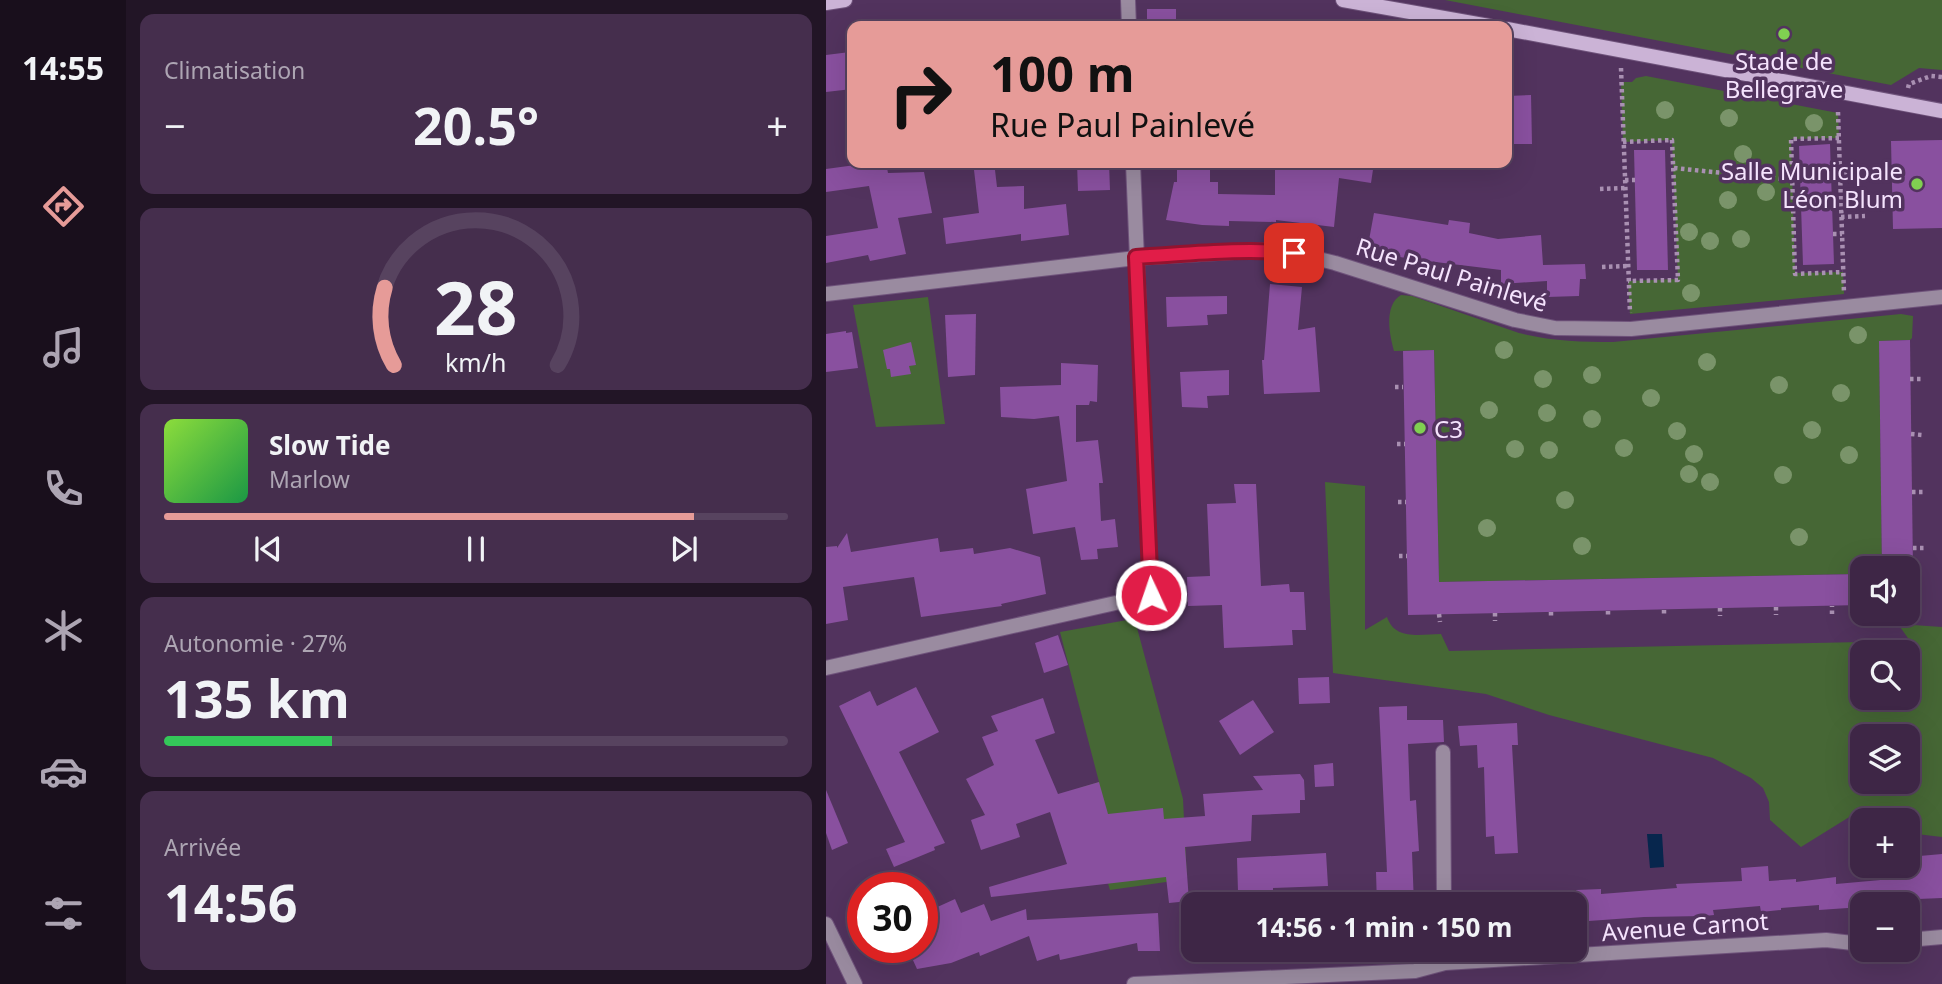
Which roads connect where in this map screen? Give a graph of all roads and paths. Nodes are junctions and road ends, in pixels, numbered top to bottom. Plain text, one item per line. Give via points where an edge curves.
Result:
1 (845, 0) edge
2 (1128, 0) edge
3 (1343, 0) edge
4 (826, 3) edge
5 (1129, 21) edge
6 (1461, 21) edge
7 (1512, 30) edge
8 (1621, 68) dead end
9 (1942, 111) edge
10 (1838, 112) dead end
11 (1839, 138) junction
12 (1623, 142) junction
13 (1133, 168) edge
14 (1674, 168) junction
15 (1863, 171) dead end
16 (1840, 173) junction
17 (1830, 174) dead end
18 (1625, 180) junction
19 (1635, 180) dead end
20 (1792, 180) junction
21 (1625, 188) junction
22 (1600, 189) dead end
23 (1865, 216) dead end
24 (1841, 217) junction
25 (1833, 234) dead end
26 (1842, 234) junction
27 (1637, 240) dead end
28 (1627, 241) junction
29 (1136, 257) junction
30 (1628, 266) junction
31 (1602, 267) dead end
32 (1843, 272) junction
33 (1628, 281) junction
34 (826, 295) edge
35 (1942, 297) edge
36 (1844, 308) junction
37 (1630, 314) dead end
38 (1910, 379) dead end
39 (1921, 379) dead end
40 (1395, 387) dead end
41 (1403, 387) dead end
42 (1911, 434) dead end
43 (1922, 435) dead end
44 (1397, 444) dead end
45 (1405, 444) dead end
46 (1912, 492) dead end
47 (1923, 492) dead end
48 (1398, 502) dead end
49 (1406, 502) dead end
50 (1913, 548) dead end
51 (1925, 548) dead end
52 (1399, 556) dead end
53 (1407, 556) dead end
54 (1832, 606) dead end
55 (1776, 607) dead end
56 (1720, 608) dead end
57 (1664, 610) dead end
58 (1608, 611) dead end
59 (1551, 612) dead end
60 (1495, 613) dead end
61 (1440, 614) dead end
62 (1832, 614) dead end
63 (1776, 615) dead end
64 (1720, 616) dead end
65 (1664, 617) dead end
66 (1608, 618) dead end
67 (1551, 620) dead end
68 (1495, 621) dead end
69 (1440, 622) dead end
70 (826, 668) edge
71 (1443, 752) dead end
72 (1444, 892) edge
73 (826, 924) edge
74 (1942, 937) edge
75 (1920, 939) edge
76 (1850, 943) edge
77 (1587, 951) edge
78 (1434, 962) edge
79 (855, 984) edge
80 (1134, 984) edge

1 - 4 street
2 - 5 street
3 - 6 street
7 - 9 street
8 - 12 path
10 - 11 path
11 - 16 path
11 - 20 path via 1791,139
12 - 14 path via 1672,140
12 - 18 path
13 - 29 street
14 - 20 path
14 - 33 path via 1678,279
15 - 16 path
16 - 17 path
16 - 24 path
18 - 19 path
18 - 21 path
20 - 32 path via 1795,274
21 - 22 path
21 - 28 path
23 - 24 path
24 - 26 path
25 - 26 path
26 - 32 path
27 - 28 path
28 - 30 path
29 - 34 street, Rue Paul Painlevé
29 - 36 street, Rue Paul Painlevé via 1267,250 1294,253 1555,328 1631,329
29 - 70 street via 1151,595
30 - 31 path
30 - 33 path
32 - 36 path
33 - 37 path
35 - 36 street, Rue Paul Painlevé
38 - 39 path
40 - 41 path
42 - 43 path
44 - 45 path
46 - 47 path
48 - 49 path
50 - 51 path
52 - 53 path
54 - 62 path
55 - 63 path
56 - 64 path
57 - 65 path
58 - 66 path
59 - 67 path
60 - 68 path
61 - 69 path
71 - 72 street
73 - 79 street
74 - 75 street
76 - 77 street, Avenue Carnot
78 - 80 street, Avenue Carnot via 1415,971

